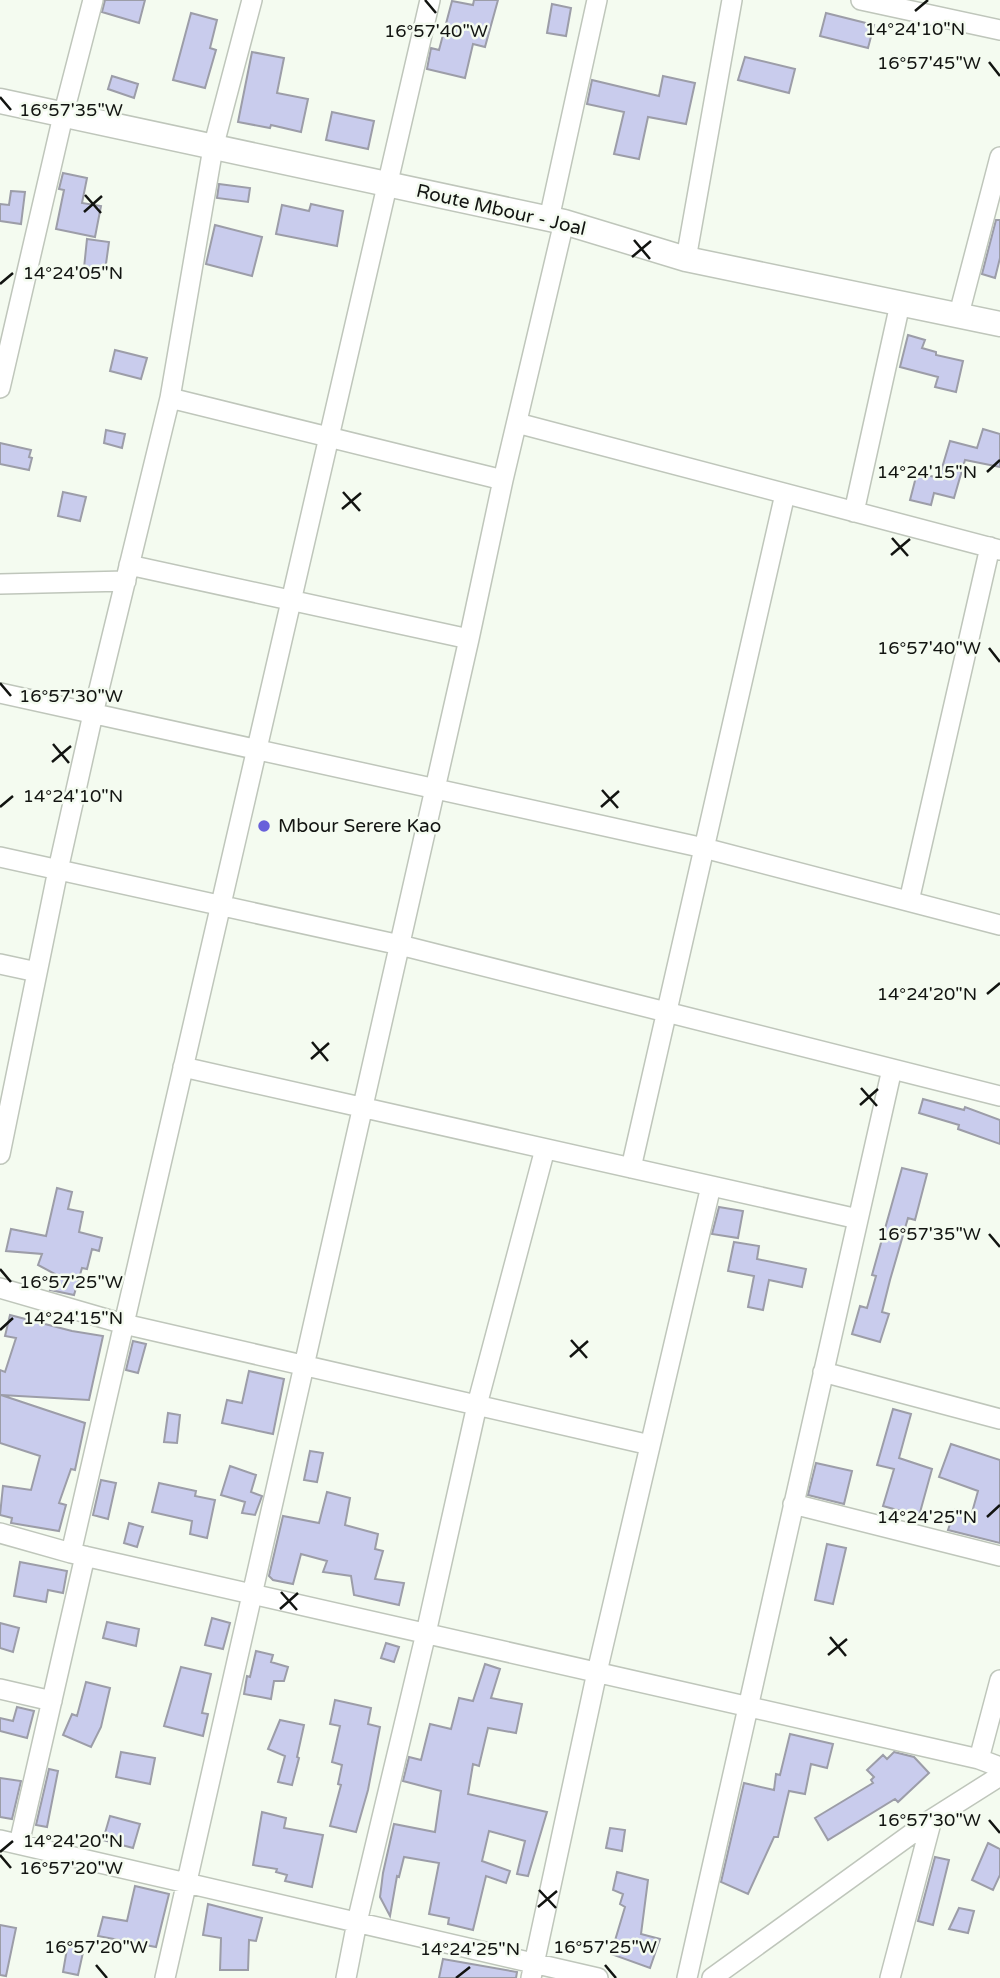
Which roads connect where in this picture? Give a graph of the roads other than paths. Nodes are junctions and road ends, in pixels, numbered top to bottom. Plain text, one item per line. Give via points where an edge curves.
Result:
1 (93, 0) edge
2 (252, 0) edge
3 (430, 0) edge
4 (597, 0) edge
5 (732, 0) edge
6 (861, 0) edge
7 (899, 4) edge
8 (1000, 30) edge
9 (0, 101) edge
10 (63, 116) junction
11 (213, 148) junction
12 (1000, 157) edge
13 (387, 185) junction
14 (556, 220) junction
15 (686, 258) junction
16 (900, 304) junction
17 (959, 314) junction
18 (1000, 324) edge
19 (0, 388) edge
20 (170, 398) junction
21 (517, 423) junction
22 (329, 437) junction
23 (503, 480) junction
24 (785, 494) junction
25 (854, 512) junction
26 (995, 549) edge
27 (128, 573) junction
28 (0, 584) edge
29 (291, 600) junction
30 (469, 639) junction
31 (0, 693) edge
32 (93, 714) junction
33 (257, 750) junction
34 (435, 789) junction
35 (704, 848) junction
36 (0, 857) edge
37 (58, 870) junction
38 (909, 901) junction
39 (221, 906) junction
40 (1000, 925) edge
41 (400, 945) junction
42 (0, 964) edge
43 (37, 972) junction
44 (666, 1012) junction
45 (183, 1067) junction
46 (892, 1069) junction
47 (1000, 1096) edge
48 (363, 1107) junction
49 (1, 1147) edge
50 (545, 1149) junction
51 (631, 1168) junction
52 (711, 1186) junction
53 (858, 1219) junction
54 (0, 1288) edge
55 (124, 1324) junction
56 (304, 1366) junction
57 (823, 1373) junction
58 (477, 1405) junction
59 (1000, 1419) edge
60 (650, 1445) junction
61 (793, 1504) junction
62 (0, 1533) edge
63 (78, 1554) junction
64 (1000, 1556) edge
65 (253, 1594) junction
66 (426, 1633) junction
67 (597, 1672) junction
68 (1000, 1679) edge
69 (0, 1689) edge
70 (52, 1701) junction
71 (747, 1706) junction
72 (979, 1759) junction
73 (1000, 1767) edge
74 (1000, 1776) edge
75 (932, 1819) junction
76 (10, 1842) edge
77 (187, 1883) junction
78 (357, 1922) junction
79 (532, 1970) edge
80 (165, 1978) edge
81 (346, 1978) edge
82 (598, 1978) edge
83 (687, 1978) edge
84 (712, 1978) edge
85 (890, 1978) edge

1 - 10 street
2 - 11 street
3 - 13 street
4 - 14 street
5 - 15 street
6 - 7 street
7 - 8 street
9 - 10 main road, Route Mbour - Joal
10 - 11 main road, Route Mbour - Joal
10 - 19 street
11 - 13 main road, Route Mbour - Joal
11 - 20 street
12 - 17 street
13 - 14 main road, Route Mbour - Joal
13 - 22 street
14 - 15 main road, Route Mbour - Joal
14 - 21 street
15 - 16 main road, Route Mbour - Joal
16 - 17 main road, Route Mbour - Joal
16 - 25 street
17 - 18 main road, Route Mbour - Joal
20 - 22 street
20 - 27 street
21 - 23 street
21 - 24 street
22 - 23 street
22 - 29 street
23 - 30 street
24 - 25 street
24 - 35 street
25 - 26 street
26 - 38 street
27 - 28 street
27 - 29 street
27 - 32 street
29 - 30 street
29 - 33 street
30 - 34 street
31 - 32 street
32 - 33 street
32 - 37 street
33 - 34 street
33 - 39 street
34 - 35 street
34 - 41 street
35 - 38 street
35 - 44 street
36 - 37 street
37 - 39 street
37 - 43 street
38 - 40 street
39 - 41 street
39 - 45 street
41 - 44 street
41 - 48 street
42 - 43 street
43 - 49 street
44 - 46 street
44 - 51 street
45 - 48 street
45 - 55 street
46 - 47 street
46 - 53 street
48 - 50 street
48 - 56 street
50 - 51 street
50 - 58 street
51 - 52 street
52 - 53 street
52 - 60 street
53 - 57 street
54 - 55 street
55 - 56 street
55 - 63 street
56 - 58 street
56 - 65 street
57 - 59 street
57 - 61 street
58 - 60 street
58 - 66 street
60 - 67 street
61 - 64 street
61 - 71 street
62 - 63 street
63 - 65 street
63 - 70 street
65 - 66 street
65 - 77 street
66 - 67 street
66 - 78 street
67 - 71 street
67 - 79 street
68 - 72 street
69 - 70 street
70 - 76 street
71 - 72 street
71 - 83 street
72 - 73 street
74 - 75 street
75 - 84 street
75 - 85 street
76 - 77 street
77 - 78 street
77 - 80 street
78 - 79 street
78 - 81 street
79 - 82 street

